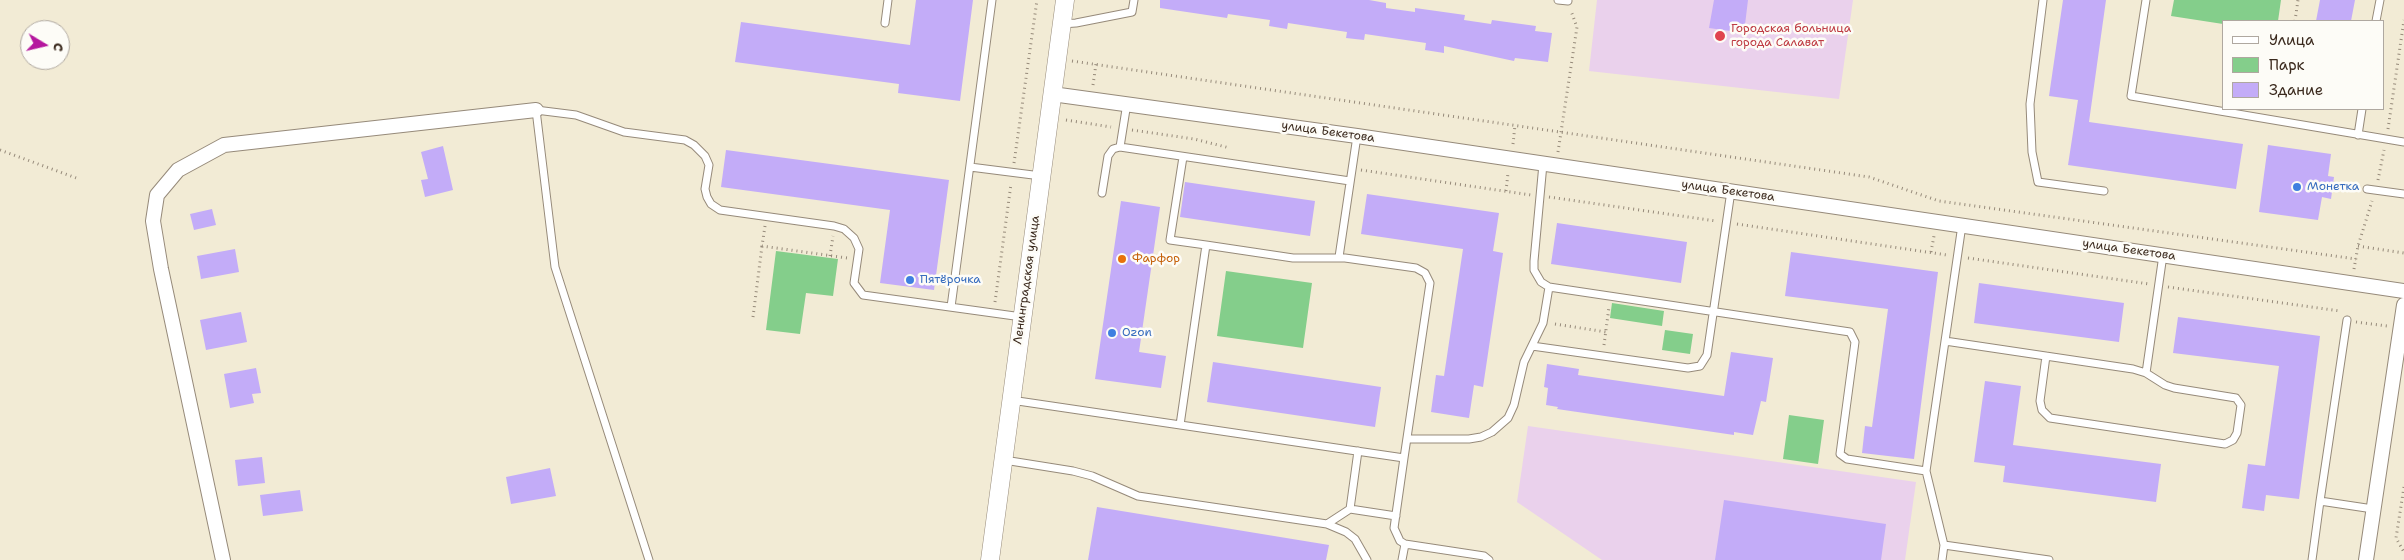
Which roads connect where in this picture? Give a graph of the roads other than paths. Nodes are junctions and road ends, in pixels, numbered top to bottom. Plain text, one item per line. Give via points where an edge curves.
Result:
1 (888, 0) edge
2 (992, 0) edge
3 (1065, 0) edge
4 (1134, 0) edge
5 (1558, 0) edge
6 (2043, 0) edge
7 (2146, 0) edge
8 (2380, 0) edge
9 (1568, 1) road end
10 (2376, 20) edge
11 (885, 23) dead end
12 (1062, 24) junction
13 (1052, 94) junction
14 (1127, 103) junction
15 (536, 110) junction
16 (2362, 110) edge
17 (2358, 135) junction
18 (1356, 136) junction
19 (2404, 142) edge
20 (1120, 147) junction
21 (1183, 157) junction
22 (1550, 165) junction
23 (970, 167) junction
24 (1041, 176) junction
25 (1350, 181) junction
26 (2367, 189) dead end
27 (1731, 191) junction
28 (2104, 191) dead end
29 (1102, 193) dead end
30 (2404, 194) edge
31 (1962, 225) junction
32 (1206, 245) junction
33 (2163, 254) junction
34 (1339, 257) junction
35 (1549, 287) junction
36 (2404, 290) edge
37 (2404, 305) edge
38 (951, 307) junction
39 (1714, 312) junction
40 (1022, 317) junction
41 (2347, 320) road end
42 (1945, 341) junction
43 (1532, 346) junction
44 (2046, 356) junction
45 (2146, 373) junction
46 (1011, 400) junction
47 (1180, 425) junction
48 (1407, 439) junction
49 (1358, 451) junction
50 (1404, 458) junction
51 (1003, 460) junction
52 (1926, 471) junction
53 (2320, 501) junction
54 (2373, 509) junction
55 (1350, 510) junction
56 (1396, 516) junction
57 (1327, 524) junction
58 (1405, 544) junction
59 (1944, 545) junction
60 (223, 560) edge
61 (649, 560) edge
62 (990, 560) edge
63 (1367, 560) edge
64 (1402, 560) edge
65 (1489, 560) edge
66 (1942, 560) edge
67 (2049, 560) edge
68 (2312, 560) edge
69 (2366, 560) edge

1 - 11 lane
2 - 23 lane
3 - 12 street, Ленинградская улица
4 - 12 lane via 1132,12
5 - 9 lane
6 - 28 lane via 2030,104 2032,152 2038,182
7 - 17 lane via 2131,96
8 - 10 lane
12 - 13 street, Ленинградская улица
13 - 14 street, улица Бекетова
13 - 24 street, Ленинградская улица
14 - 18 street, улица Бекетова
14 - 20 lane
15 - 38 lane via 576,115 624,132 685,140 705,156 709,165 706,190 711,204 720,210 844,229 854,238 859,249 854,283 863,295
15 - 60 street via 224,145 178,170 158,194 153,221 160,269
15 - 61 lane via 555,267
16 - 17 lane
17 - 19 lane
18 - 22 street, улица Бекетова
18 - 25 lane
20 - 21 lane
20 - 29 lane via 1113,149 1108,156
21 - 25 lane
21 - 32 lane via 1170,240
22 - 27 street, улица Бекетова
22 - 35 lane via 1540,196 1534,270 1541,282
23 - 24 lane
23 - 38 lane
24 - 40 street, Ленинградская улица
25 - 34 lane
26 - 30 lane
27 - 31 street, улица Бекетова
27 - 39 lane
31 - 33 street, улица Бекетова
31 - 42 lane
32 - 34 lane via 1293,258
32 - 47 lane
33 - 36 street, улица Бекетова
33 - 45 lane
34 - 48 lane via 1416,268 1428,276 1430,284
35 - 39 lane
35 - 43 lane via 1543,323
37 - 54 street
38 - 40 lane
39 - 43 lane via 1707,355 1696,368
39 - 52 lane via 1850,332 1855,342 1840,454 1847,460
40 - 46 street, Ленинградская улица
41 - 53 lane
42 - 44 lane
42 - 52 lane
43 - 48 lane via 1521,369 1514,405 1500,426 1481,437 1469,439
44 - 45 lane
44 - 45 lane via 2040,401 2042,410 2050,418 2225,444 2233,440 2241,405 2236,398 2174,388
46 - 47 lane
46 - 51 street, Ленинградская улица
47 - 49 lane
48 - 50 lane
49 - 50 lane
49 - 55 lane
50 - 56 lane
51 - 57 lane via 1092,476 1138,496
51 - 62 street, Ленинградская улица
52 - 59 lane
53 - 54 lane
53 - 68 lane
54 - 69 street
55 - 56 lane
55 - 57 lane
56 - 58 lane via 1395,532
57 - 63 lane via 1355,539
58 - 64 lane
58 - 65 lane via 1484,556
59 - 66 lane
59 - 67 lane

